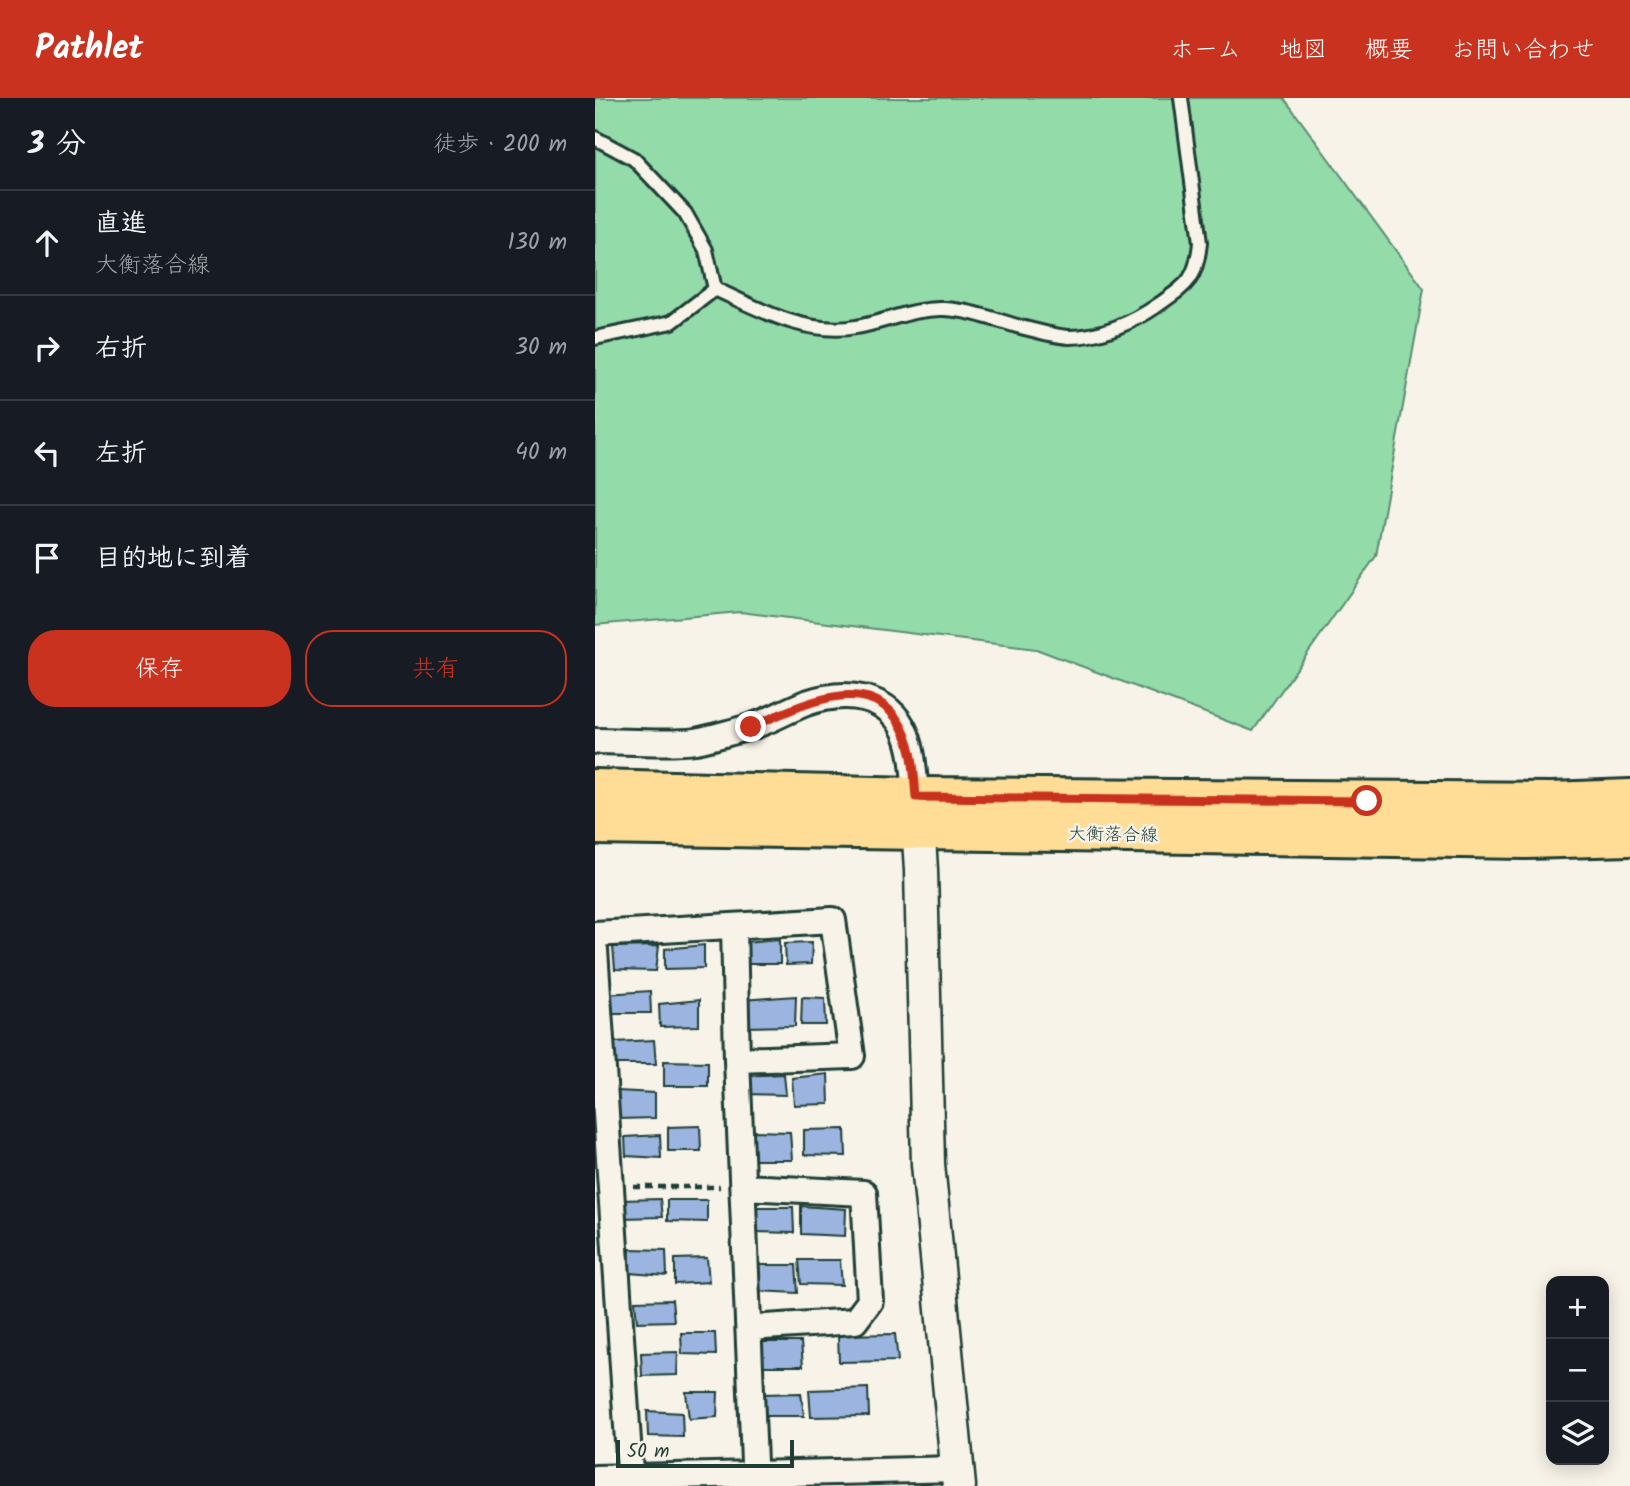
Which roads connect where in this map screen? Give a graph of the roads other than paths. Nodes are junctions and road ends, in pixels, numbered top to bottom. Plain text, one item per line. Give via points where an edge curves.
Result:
1 (1181, 98) edge
2 (595, 138) edge
3 (715, 289) junction
4 (595, 338) edge
5 (595, 741) edge
6 (595, 789) edge
7 (1630, 799) edge
8 (917, 814) junction
9 (595, 825) edge
10 (1630, 836) edge
11 (734, 926) junction
12 (595, 934) edge
13 (595, 950) edge
14 (737, 1060) junction
15 (743, 1187) junction
16 (749, 1328) junction
17 (959, 1477) edge
18 (595, 1478) edge
19 (755, 1480) edge
20 (631, 1482) edge

1 - 3 lane via 1200,243 1197,267 1185,286 1143,316 1098,333 1068,337 943,309 907,313 855,328 823,329 791,323
2 - 3 lane via 634,159 685,212 706,250
3 - 4 lane via 672,323
5 - 8 street via 694,741 751,727 833,695 857,696 894,714 905,734 912,757
6 - 8 main road, 大衡落合線
7 - 8 main road, 大衡落合線
8 - 9 main road, 大衡落合線
8 - 10 main road, 大衡落合線 via 1526,839
8 - 17 street via 928,1164
11 - 12 street
11 - 14 street
11 - 14 street via 833,920 852,1056
13 - 20 street
14 - 15 street
15 - 16 street
15 - 16 street via 864,1193 870,1301 855,1321
16 - 19 street
17 - 19 street
18 - 20 street
19 - 20 street

